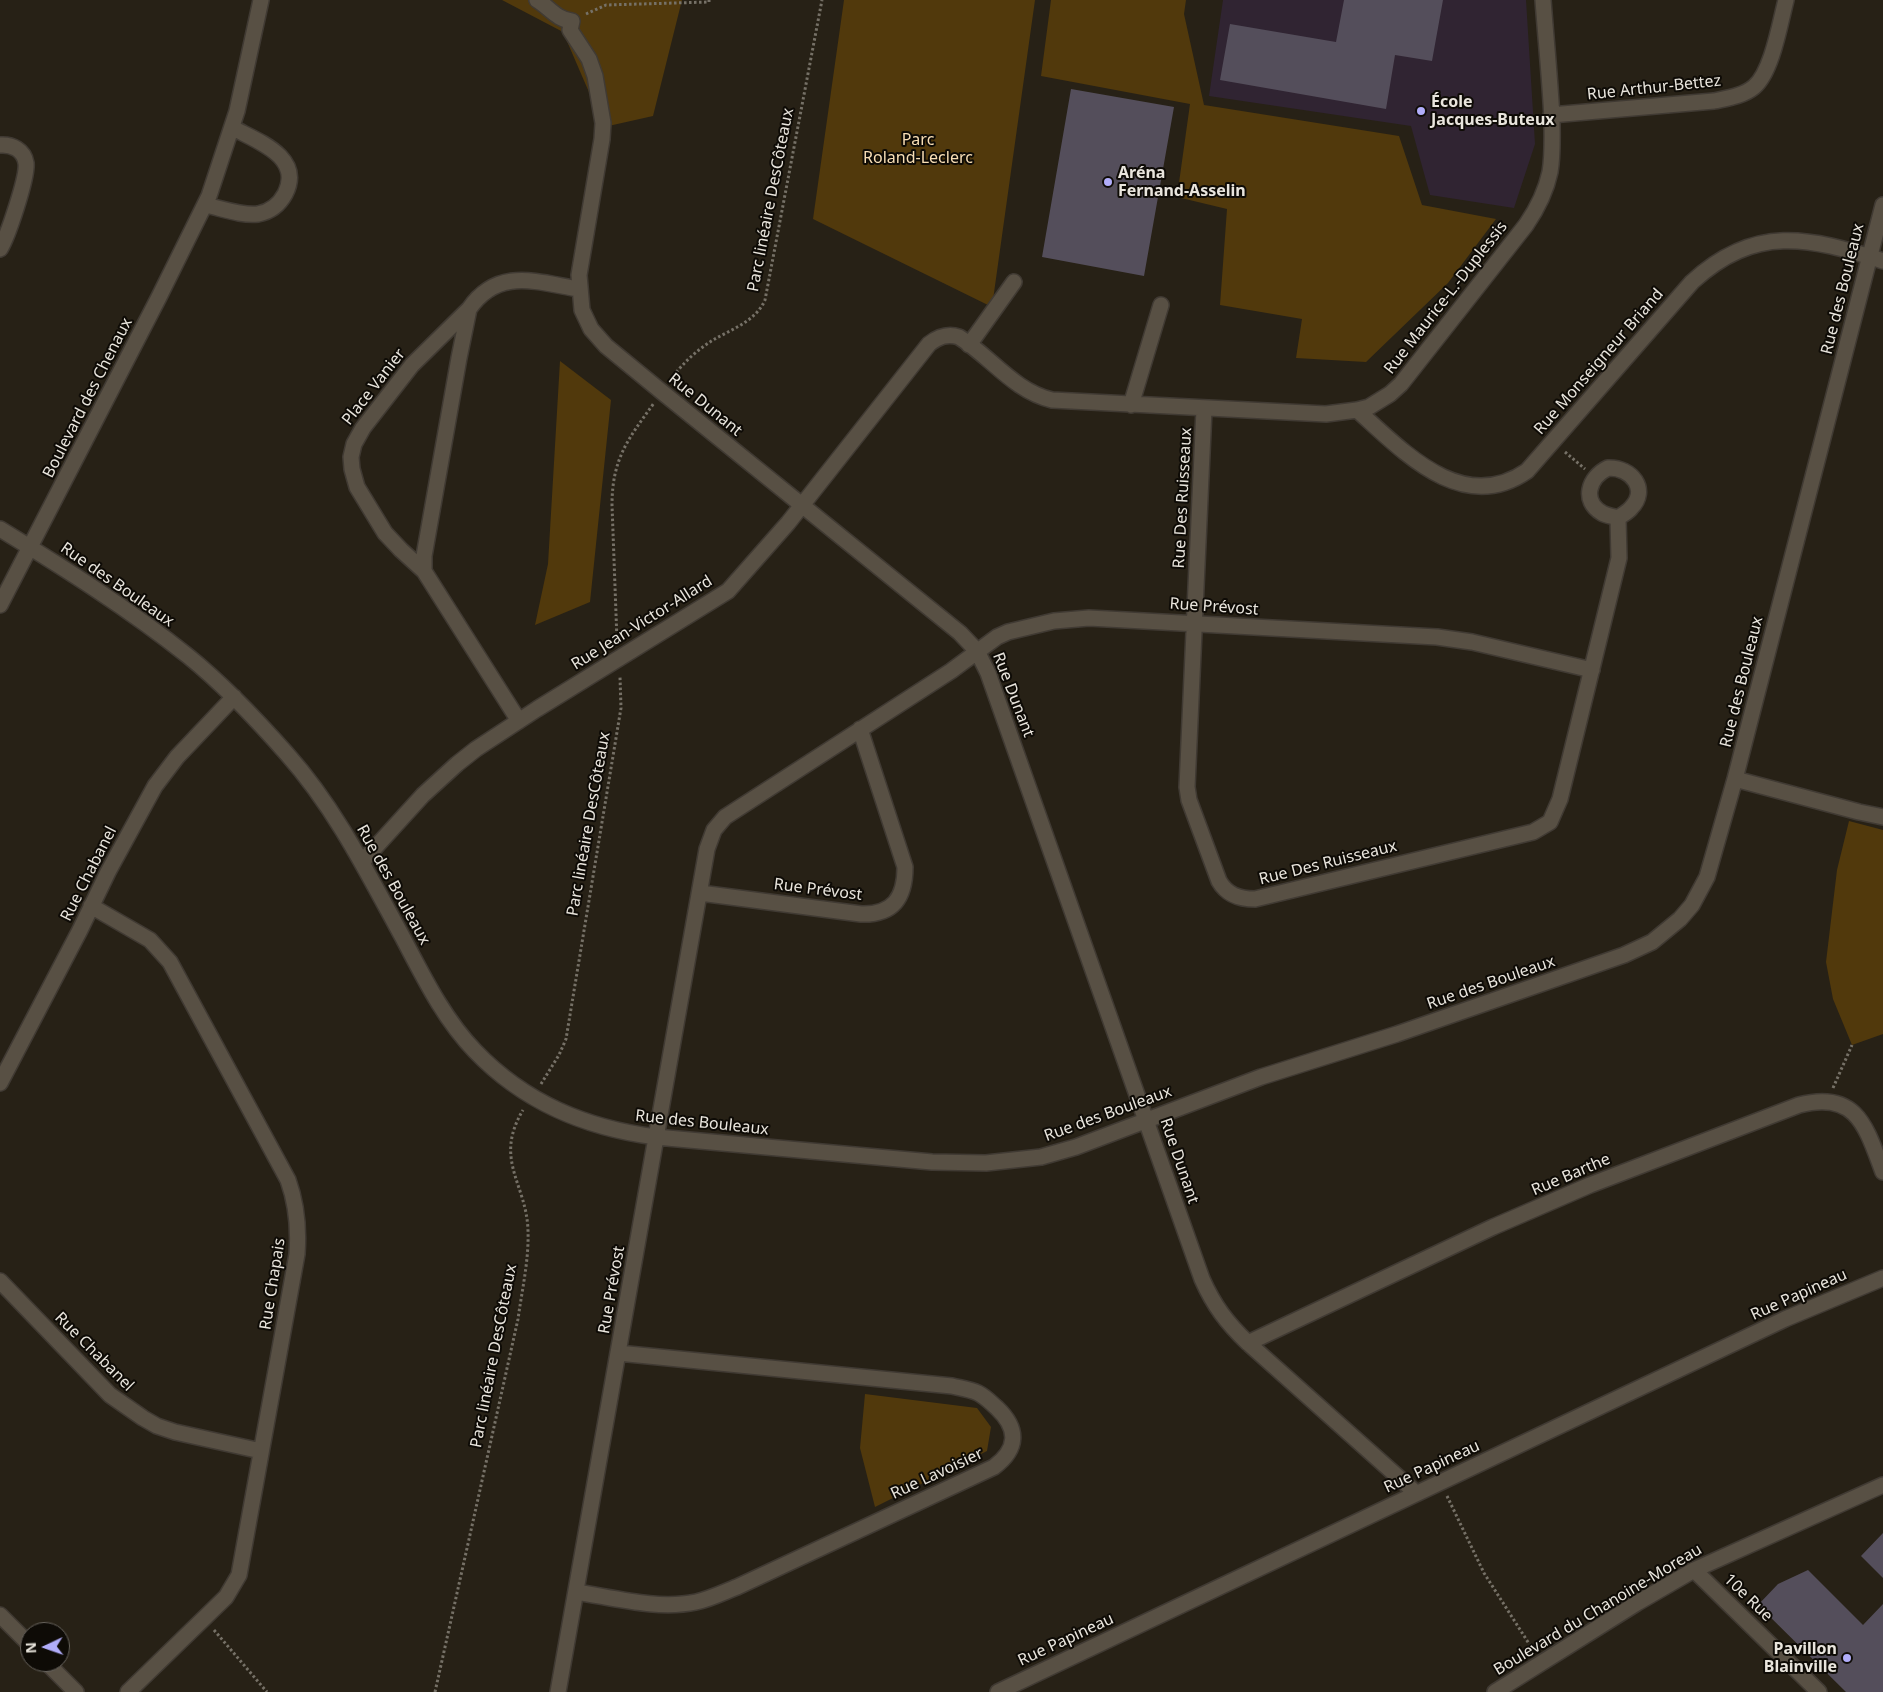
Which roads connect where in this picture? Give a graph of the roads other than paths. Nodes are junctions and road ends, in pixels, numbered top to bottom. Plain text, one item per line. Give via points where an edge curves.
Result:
1 (261, 0) edge
2 (537, 0) edge
3 (1543, 0) edge
4 (1786, 0) edge
5 (1551, 115) junction
6 (233, 128) junction
7 (0, 145) edge
8 (205, 205) junction
9 (1883, 205) edge
10 (0, 248) edge
11 (1876, 259) edge
12 (1014, 282) dead end
13 (579, 289) junction
14 (1161, 305) dead end
15 (469, 309) junction
16 (947, 335) joint
17 (969, 345) junction
18 (1131, 405) junction
19 (1204, 409) junction
20 (1357, 410) junction
21 (801, 506) junction
22 (1618, 518) junction
23 (0, 529) edge
24 (31, 548) junction
25 (424, 571) junction
26 (0, 606) edge
27 (1194, 624) junction
28 (977, 651) junction
29 (1592, 670) junction
30 (234, 697) junction
31 (519, 720) junction
32 (860, 729) junction
33 (1735, 779) junction
34 (1883, 817) edge
35 (362, 862) junction
36 (700, 893) junction
37 (91, 906) junction
38 (0, 1083) edge
39 (1146, 1120) junction
40 (656, 1137) junction
41 (1883, 1172) edge
42 (1883, 1278) edge
43 (0, 1281) edge
44 (1248, 1343) junction
45 (618, 1353) junction
46 (262, 1450) junction
47 (1883, 1485) edge
48 (1416, 1494) junction
49 (1694, 1570) junction
50 (576, 1592) junction
51 (0, 1615) edge
52 (20, 1635) edge
53 (56, 1672) edge
54 (76, 1692) edge
55 (128, 1692) edge
56 (558, 1692) edge
57 (998, 1692) edge
58 (1495, 1692) edge
59 (1819, 1692) edge

1 - 6 street, Boulevard des Chenaux
2 - 13 street, Rue Dunant via 562,20 572,21 570,30 595,76 603,123
3 - 5 street, Rue Maurice-L.-Duplessis
4 - 5 street, Rue Arthur-Bettez via 1768,67 1760,82 1746,92 1714,101
5 - 20 street, Rue Maurice-L.-Duplessis via 1550,171 1534,214 1401,384 1380,402
6 - 8 street, Boulevard des Chenaux
6 - 8 street via 280,156 288,173 286,192 274,208 256,214
7 - 10 street via 18,150 23,155 26,169 10,226
8 - 24 street, Boulevard des Chenaux
9 - 11 street, Rue des Bouleaux
11 - 20 street, Rue Monseigneur Briand via 1828,244 1778,241 1744,247 1715,262 1692,282 1527,471 1498,484 1472,485 1444,478 1424,468
11 - 33 street, Rue des Bouleaux
12 - 17 street
13 - 15 street, Place Vanier via 508,282 491,287
13 - 21 street, Rue Dunant via 586,320 598,338
14 - 18 street
15 - 25 street via 424,556
15 - 25 street, Place Vanier via 412,365 363,428 351,457 357,487 385,533
16 - 17 street, Rue Maurice-L.-Duplessis via 959,337
16 - 21 street, Rue Jean-Victor-Allard via 929,344
17 - 18 street, Rue Maurice-L.-Duplessis via 1023,388 1041,397
18 - 19 street, Rue Maurice-L.-Duplessis
19 - 20 street, Rue Maurice-L.-Duplessis via 1313,414
19 - 27 street, Rue Des Ruisseaux
21 - 28 street, Rue Dunant via 960,633
21 - 31 street, Rue Jean-Victor-Allard via 728,591
22 - 22 street via 1596,508 1590,493 1595,477 1608,468 1625,470 1636,481 1638,496 1635,503
22 - 29 street, Rue Des Ruisseaux via 1619,554
23 - 24 street, Rue des Bouleaux
24 - 26 street, Boulevard des Chenaux
24 - 30 street, Rue des Bouleaux via 140,620
25 - 31 street, Place Vanier
27 - 28 street, Rue Prévost via 1089,618 1054,621 1008,632
27 - 29 street, Rue Prévost via 1454,638
27 - 29 street, Rue Des Ruisseaux via 1188,794 1219,881 1228,892 1247,899 1533,832 1545,826 1554,816 1560,799
28 - 32 street, Rue Prévost
28 - 39 street, Rue Dunant via 988,674
30 - 35 street, Rue des Bouleaux via 306,776
30 - 37 street, Rue Chabanel via 176,757 155,786
31 - 35 street, Rue Jean-Victor-Allard via 439,780
32 - 36 street, Rue Prévost via 725,816 709,840
32 - 36 street, Rue Prévost via 905,867 902,893 895,903 874,914 861,914
33 - 34 street
33 - 39 street, Rue des Bouleaux via 1701,890 1680,919 1652,942 1624,955 1397,1034 1261,1077
35 - 40 street, Rue des Bouleaux via 429,988 474,1050 551,1107 615,1131
36 - 40 street, Rue Prévost
37 - 38 street, Rue Chabanel
37 - 46 street, Rue Chapais via 150,940 164,954 293,1193 299,1222 297,1254
39 - 40 street, Rue des Bouleaux via 1058,1153 986,1163 932,1162
39 - 44 street, Rue Dunant via 1208,1293 1224,1318
40 - 45 street, Rue Prévost
41 - 44 street, Rue Barthe via 1871,1140 1857,1117 1845,1106 1827,1101 1799,1105 1590,1185 1493,1227
42 - 48 street, Rue Papineau via 1786,1319
43 - 46 street, Rue Chabanel via 110,1395 142,1418 174,1432
44 - 48 street, Rue Dunant
45 - 50 street, Rue Prévost
45 - 50 street, Rue Lavoisier via 952,1386 988,1400 1010,1422 1013,1442 1003,1460 994,1467 713,1597 665,1604
46 - 55 street, Rue Chapais via 238,1575 226,1597
47 - 49 street, Boulevard du Chanoine-Moreau
48 - 57 street, Rue Papineau
49 - 58 street, Boulevard du Chanoine-Moreau
49 - 59 street, 10e Rue
50 - 56 street, Rue Prévost
51 - 52 street
53 - 54 street

